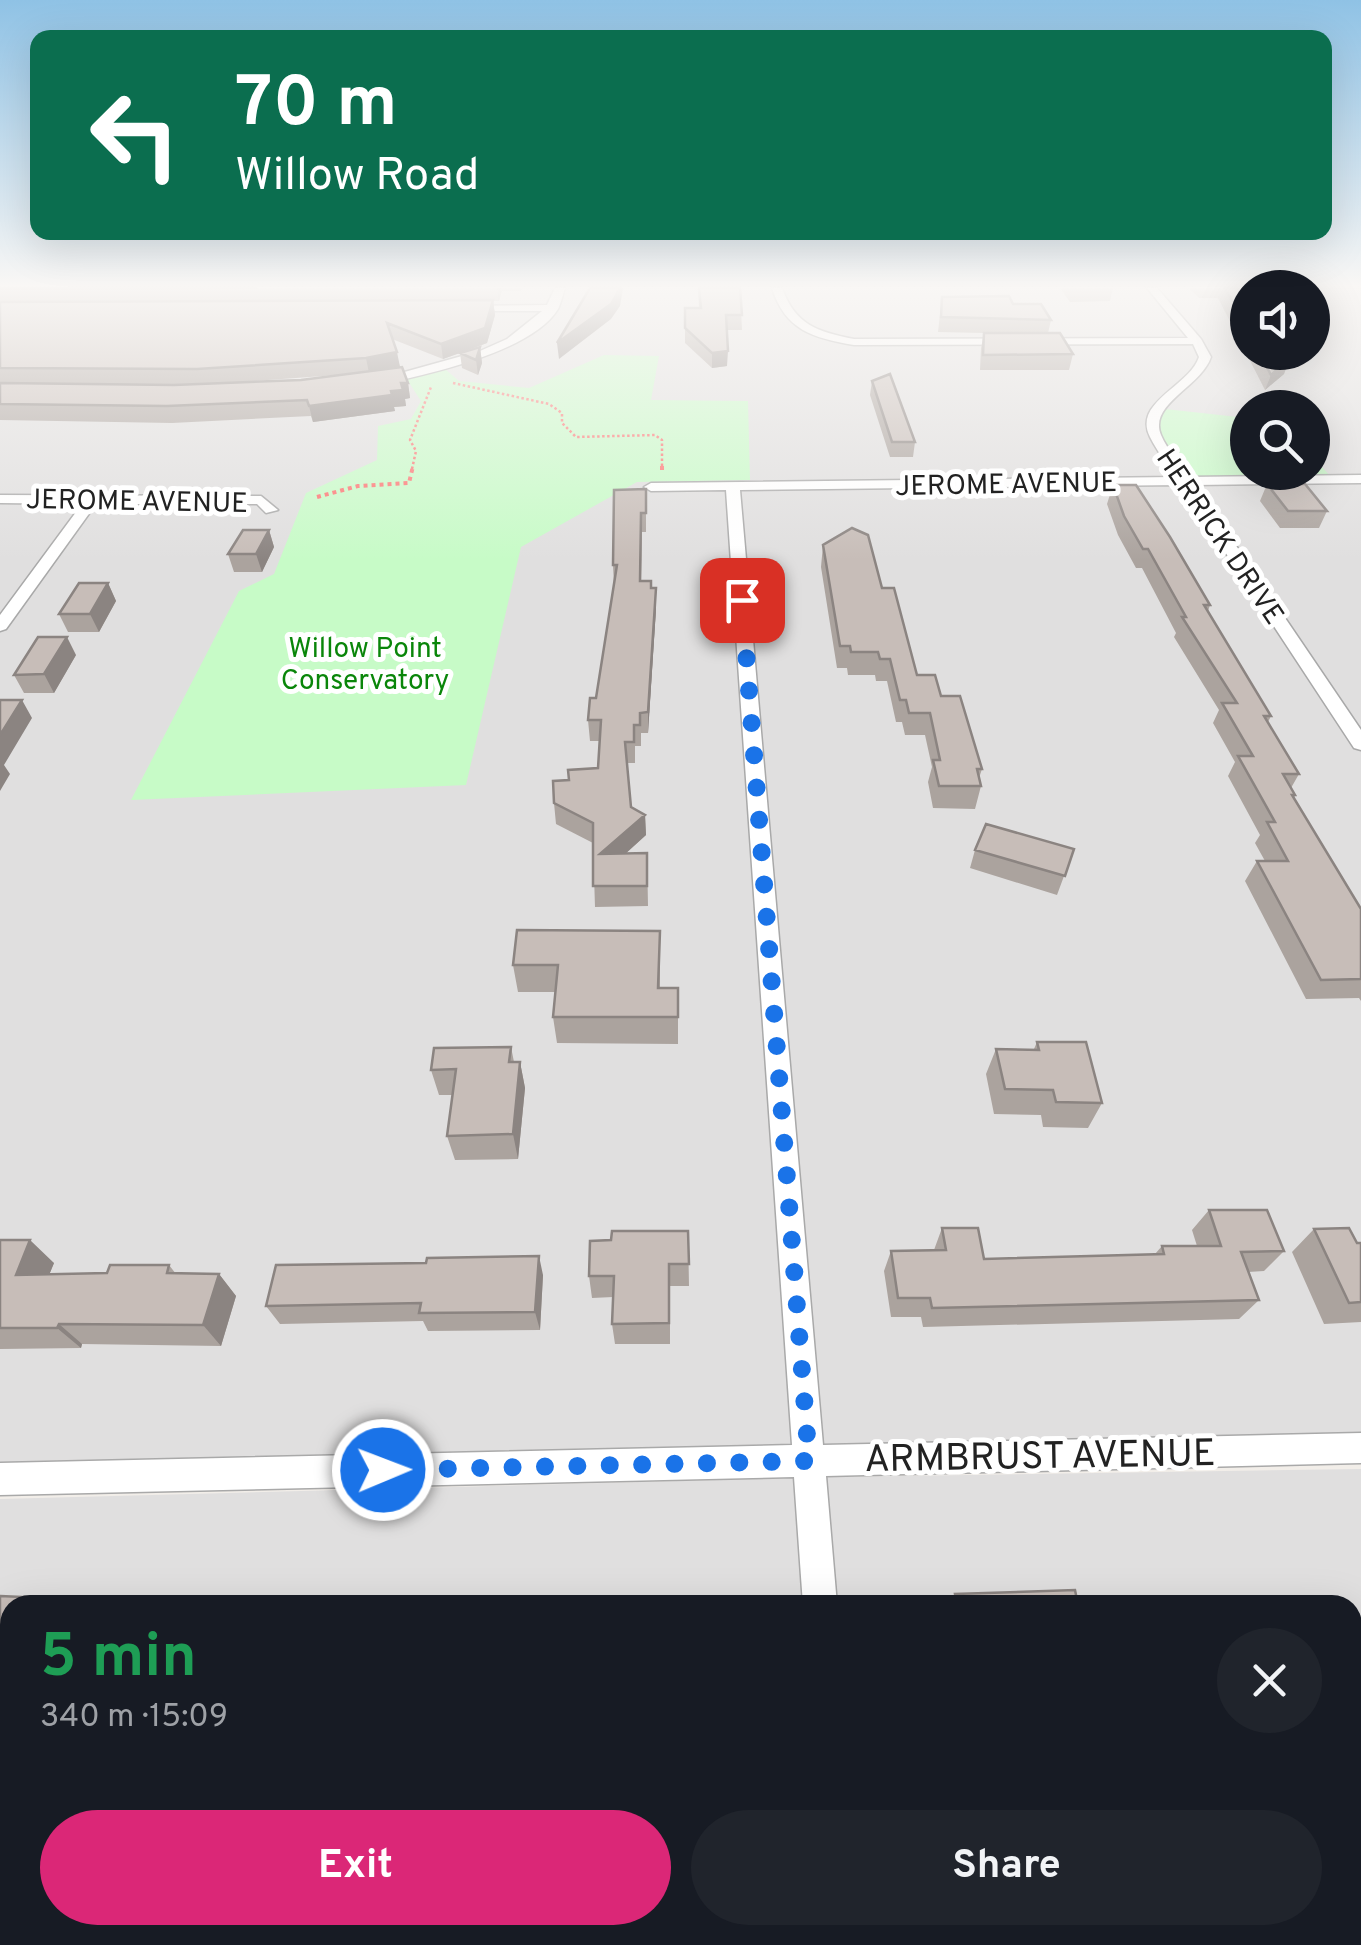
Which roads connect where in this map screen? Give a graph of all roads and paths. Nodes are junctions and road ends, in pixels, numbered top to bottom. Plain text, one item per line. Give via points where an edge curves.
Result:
1 (381, 379) edge
2 (1192, 379) edge
3 (436, 380) dead end
4 (362, 383) edge
5 (453, 383) dead end
6 (667, 477) dead end
7 (1361, 479) edge
8 (1184, 481) junction
9 (733, 486) junction
10 (651, 487) dead end
11 (317, 497) dead end
12 (0, 499) edge
13 (92, 499) junction
14 (271, 510) dead end
15 (0, 626) edge
16 (1361, 744) edge
17 (1361, 1448) edge
18 (809, 1461) junction
19 (0, 1479) edge
20 (819, 1595) edge

1 - 4 street
2 - 8 street, HERRICK DRIVE via 1152,419 1157,440
3 - 11 path via 410,440 416,451 410,483
5 - 6 path via 549,404 576,437 655,435 662,440 659,463
7 - 8 street, JEROME AVENUE
8 - 9 street, JEROME AVENUE
8 - 16 street, HERRICK DRIVE
9 - 10 street, JEROME AVENUE
9 - 18 street
12 - 13 street, JEROME AVENUE
13 - 14 street, JEROME AVENUE via 260,500
13 - 15 street
17 - 18 street, ARMBRUST AVENUE
18 - 19 street, ARMBRUST AVENUE
18 - 20 street

